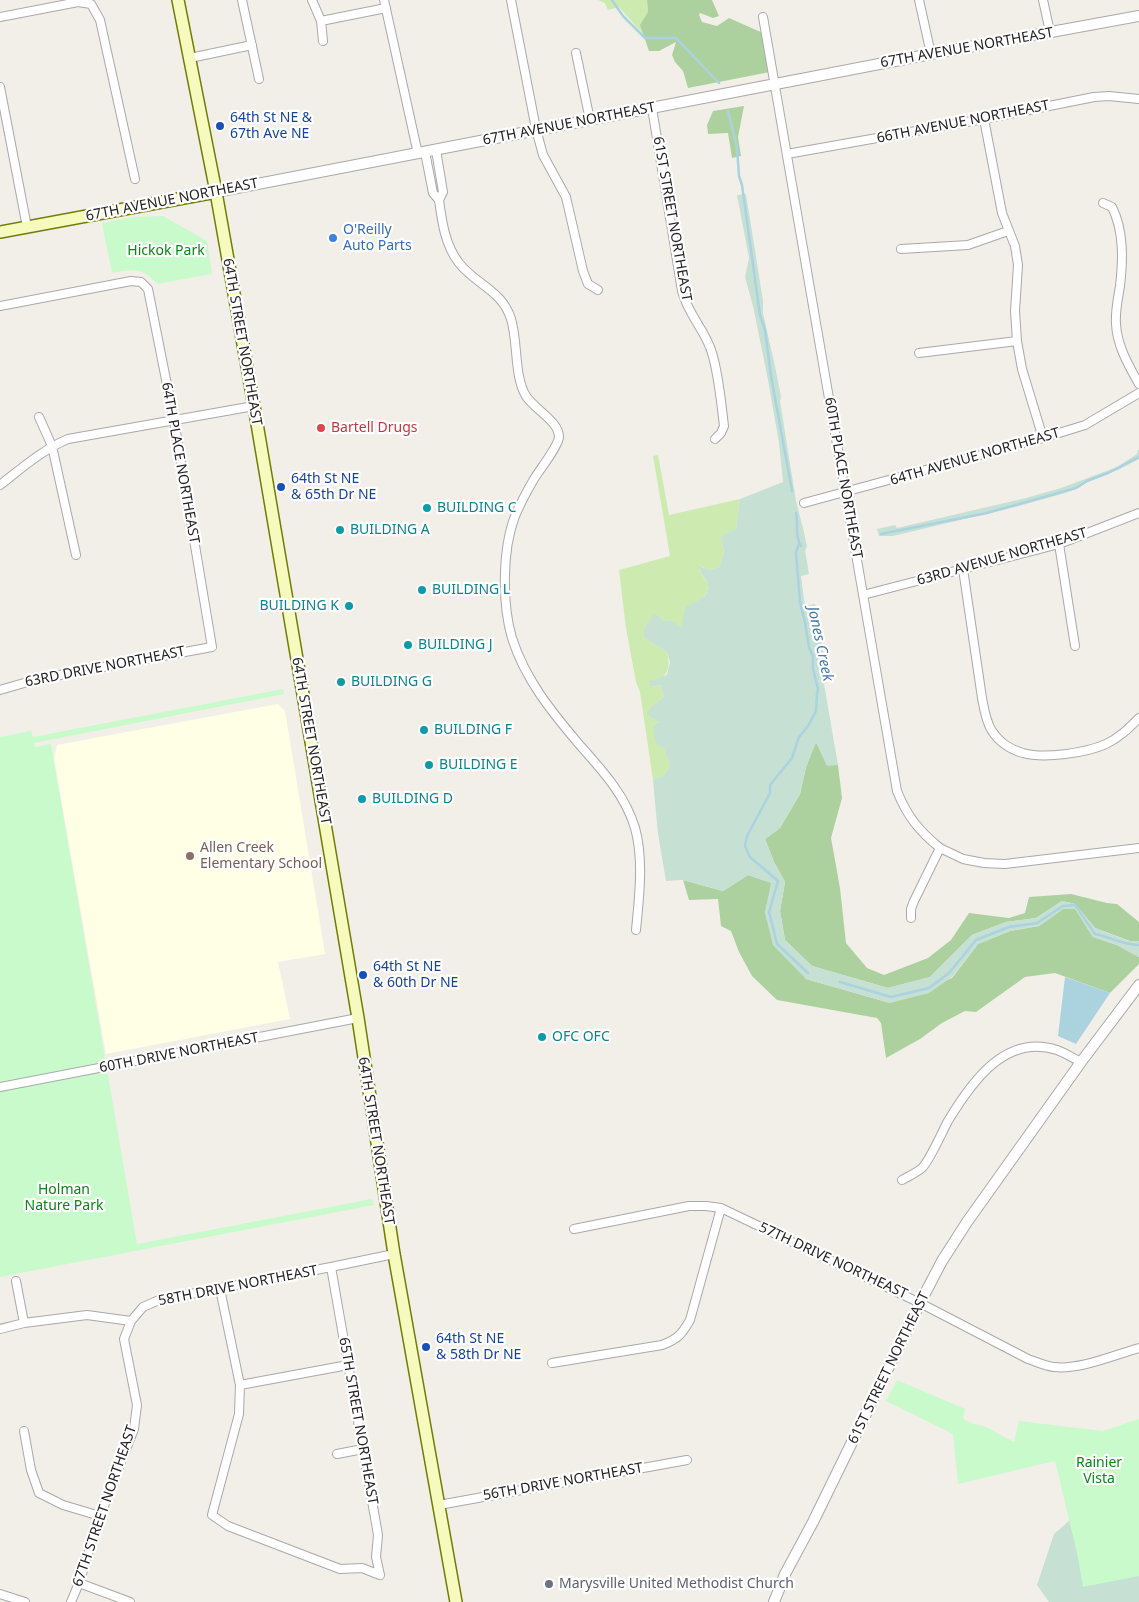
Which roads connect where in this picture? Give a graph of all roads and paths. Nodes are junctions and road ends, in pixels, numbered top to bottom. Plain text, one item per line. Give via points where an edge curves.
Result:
1 (178, 0) edge
2 (242, 0) edge
3 (312, 0) edge
4 (511, 0) edge
5 (919, 0) edge
6 (1043, 0) edge
7 (385, 4) edge
8 (1139, 16) edge
9 (0, 17) edge
10 (763, 17) dead end
11 (321, 21) junction
12 (1050, 32) junction
13 (323, 41) dead end
14 (252, 45) junction
15 (576, 52) dead end
16 (931, 54) junction
17 (190, 58) junction
18 (259, 79) dead end
19 (774, 84) junction
20 (0, 87) edge
21 (1139, 99) edge
22 (652, 108) junction
23 (984, 119) junction
24 (590, 120) junction
25 (536, 129) junction
26 (436, 150) junction
27 (421, 153) junction
28 (787, 154) junction
29 (135, 179) dead end
30 (216, 192) junction
31 (439, 200) junction
32 (1103, 203) dead end
33 (27, 227) junction
34 (1008, 230) junction
35 (0, 232) edge
36 (901, 249) dead end
37 (598, 290) dead end
38 (0, 306) edge
39 (1017, 341) junction
40 (919, 353) dead end
41 (1139, 384) edge
42 (1139, 393) edge
43 (254, 406) junction
44 (39, 417) dead end
45 (174, 420) junction
46 (1043, 438) junction
47 (715, 440) dead end
48 (52, 446) junction
49 (0, 485) edge
50 (845, 493) junction
51 (804, 503) dead end
52 (1139, 513) edge
53 (1059, 544) junction
54 (76, 555) dead end
55 (963, 569) junction
56 (863, 595) junction
57 (1075, 646) dead end
58 (212, 647) joint
59 (0, 690) edge
60 (1139, 718) edge
61 (940, 848) junction
62 (1139, 848) edge
63 (911, 918) dead end
64 (636, 930) dead end
65 (1139, 985) edge
66 (358, 1018) junction
67 (1081, 1062) junction
68 (0, 1087) edge
69 (902, 1180) dead end
70 (721, 1208) junction
71 (574, 1229) dead end
72 (394, 1254) junction
73 (331, 1267) junction
74 (16, 1281) dead end
75 (220, 1289) junction
76 (920, 1302) junction
77 (131, 1321) junction
78 (24, 1323) junction
79 (0, 1329) edge
80 (1139, 1348) edge
81 (552, 1363) dead end
82 (348, 1365) junction
83 (240, 1386) junction
84 (24, 1432) dead end
85 (363, 1450) junction
86 (337, 1454) dead end
87 (687, 1460) dead end
88 (439, 1505) junction
89 (100, 1516) junction
90 (79, 1583) junction
91 (0, 1594) edge
92 (25, 1602) edge
93 (71, 1602) edge
94 (130, 1602) edge
95 (456, 1602) edge
96 (774, 1602) edge

1 - 17 main road, 64TH STREET NORTHEAST
2 - 14 street
3 - 11 street
4 - 25 street
5 - 16 street
6 - 12 street
7 - 11 street
7 - 27 street
8 - 12 street, 67TH AVENUE NORTHEAST
9 - 29 street via 78,2 91,4 100,20
10 - 19 street, 60TH PLACE NORTHEAST
11 - 13 street
12 - 16 street, 67TH AVENUE NORTHEAST
14 - 17 street
14 - 18 street
15 - 24 street
16 - 19 street, 67TH AVENUE NORTHEAST
17 - 30 main road, 64TH STREET NORTHEAST
19 - 22 street, 67TH AVENUE NORTHEAST
19 - 28 street, 60TH PLACE NORTHEAST
20 - 33 street
21 - 23 street, 66TH AVENUE NORTHEAST via 1094,97
22 - 24 street, 67TH AVENUE NORTHEAST
22 - 47 street, 61ST STREET NORTHEAST via 682,291 712,352 715,367 724,426
23 - 28 street, 66TH AVENUE NORTHEAST
23 - 34 street
24 - 25 street, 67TH AVENUE NORTHEAST
25 - 26 street, 67TH AVENUE NORTHEAST
25 - 37 street via 543,155 566,197 588,284
26 - 27 street, 67TH AVENUE NORTHEAST
26 - 31 street via 444,192
27 - 30 street, 67TH AVENUE NORTHEAST
27 - 31 street via 433,193
28 - 50 street, 60TH PLACE NORTHEAST
30 - 33 main road, 67TH AVENUE NORTHEAST
30 - 43 main road, 64TH STREET NORTHEAST
31 - 64 street via 450,250 459,264 500,300 511,319 525,396 557,427 559,438 514,517 505,568 508,618 518,654 540,696 616,788 630,813 640,848
32 - 41 street via 1112,207 1116,215 1121,241 1116,325 1127,362
33 - 35 main road, 67TH AVENUE NORTHEAST
34 - 36 street via 968,245
34 - 39 street via 1018,265
38 - 45 street, 64TH PLACE NORTHEAST via 131,281 141,282 148,289
39 - 40 street
39 - 46 street
42 - 46 street, 64TH AVENUE NORTHEAST via 1085,425
43 - 45 street
43 - 66 main road, 64TH STREET NORTHEAST
44 - 48 street
45 - 48 street via 68,439
45 - 58 street, 64TH PLACE NORTHEAST
46 - 50 street, 64TH AVENUE NORTHEAST
48 - 49 street
48 - 54 street
50 - 51 street, 64TH AVENUE NORTHEAST
50 - 56 street, 60TH PLACE NORTHEAST
52 - 53 street, 63RD AVENUE NORTHEAST
53 - 55 street, 63RD AVENUE NORTHEAST
53 - 57 street
55 - 56 street, 63RD AVENUE NORTHEAST
55 - 60 street via 986,717 992,731 1008,746 1022,753 1039,755 1075,752 1106,744 1121,736
56 - 61 street, 60TH PLACE NORTHEAST via 897,791 903,808 917,827
58 - 59 street, 63RD DRIVE NORTHEAST via 38,679
61 - 62 street via 963,859 1005,864
61 - 63 street via 914,901
65 - 67 street, 61ST STREET NORTHEAST
66 - 68 street, 60TH DRIVE NORTHEAST
66 - 72 main road, 64TH STREET NORTHEAST
67 - 69 street via 1058,1050 1043,1047 1026,1048 994,1061 982,1072 950,1119 923,1167
67 - 76 street, 61ST STREET NORTHEAST via 967,1222
70 - 71 street, 57TH DRIVE NORTHEAST via 689,1206
70 - 76 street, 57TH DRIVE NORTHEAST
70 - 81 street via 690,1320 675,1340 662,1345
72 - 73 street, 58TH DRIVE NORTHEAST
72 - 88 main road, 64TH STREET NORTHEAST
73 - 75 street, 58TH DRIVE NORTHEAST
73 - 82 street, 65TH STREET NORTHEAST
74 - 78 street
75 - 77 street, 58TH DRIVE NORTHEAST via 159,1300 143,1307
75 - 83 street
76 - 80 street, 57TH DRIVE NORTHEAST via 1044,1365 1078,1366
76 - 96 street, 61ST STREET NORTHEAST
77 - 78 street via 87,1315
77 - 89 street, 67TH STREET NORTHEAST via 124,1338 137,1405 134,1428
78 - 79 street
82 - 83 street
82 - 85 street, 65TH STREET NORTHEAST
83 - 85 street, 65TH STREET NORTHEAST via 239,1414 212,1515 228,1526 340,1569 362,1568 380,1575 376,1557 378,1535
84 - 89 street via 39,1493 63,1505
85 - 86 street
87 - 88 street, 56TH DRIVE NORTHEAST
88 - 95 main road, 64TH STREET NORTHEAST
89 - 90 street, 67TH STREET NORTHEAST
90 - 93 street, 67TH STREET NORTHEAST
90 - 94 street
91 - 92 street

